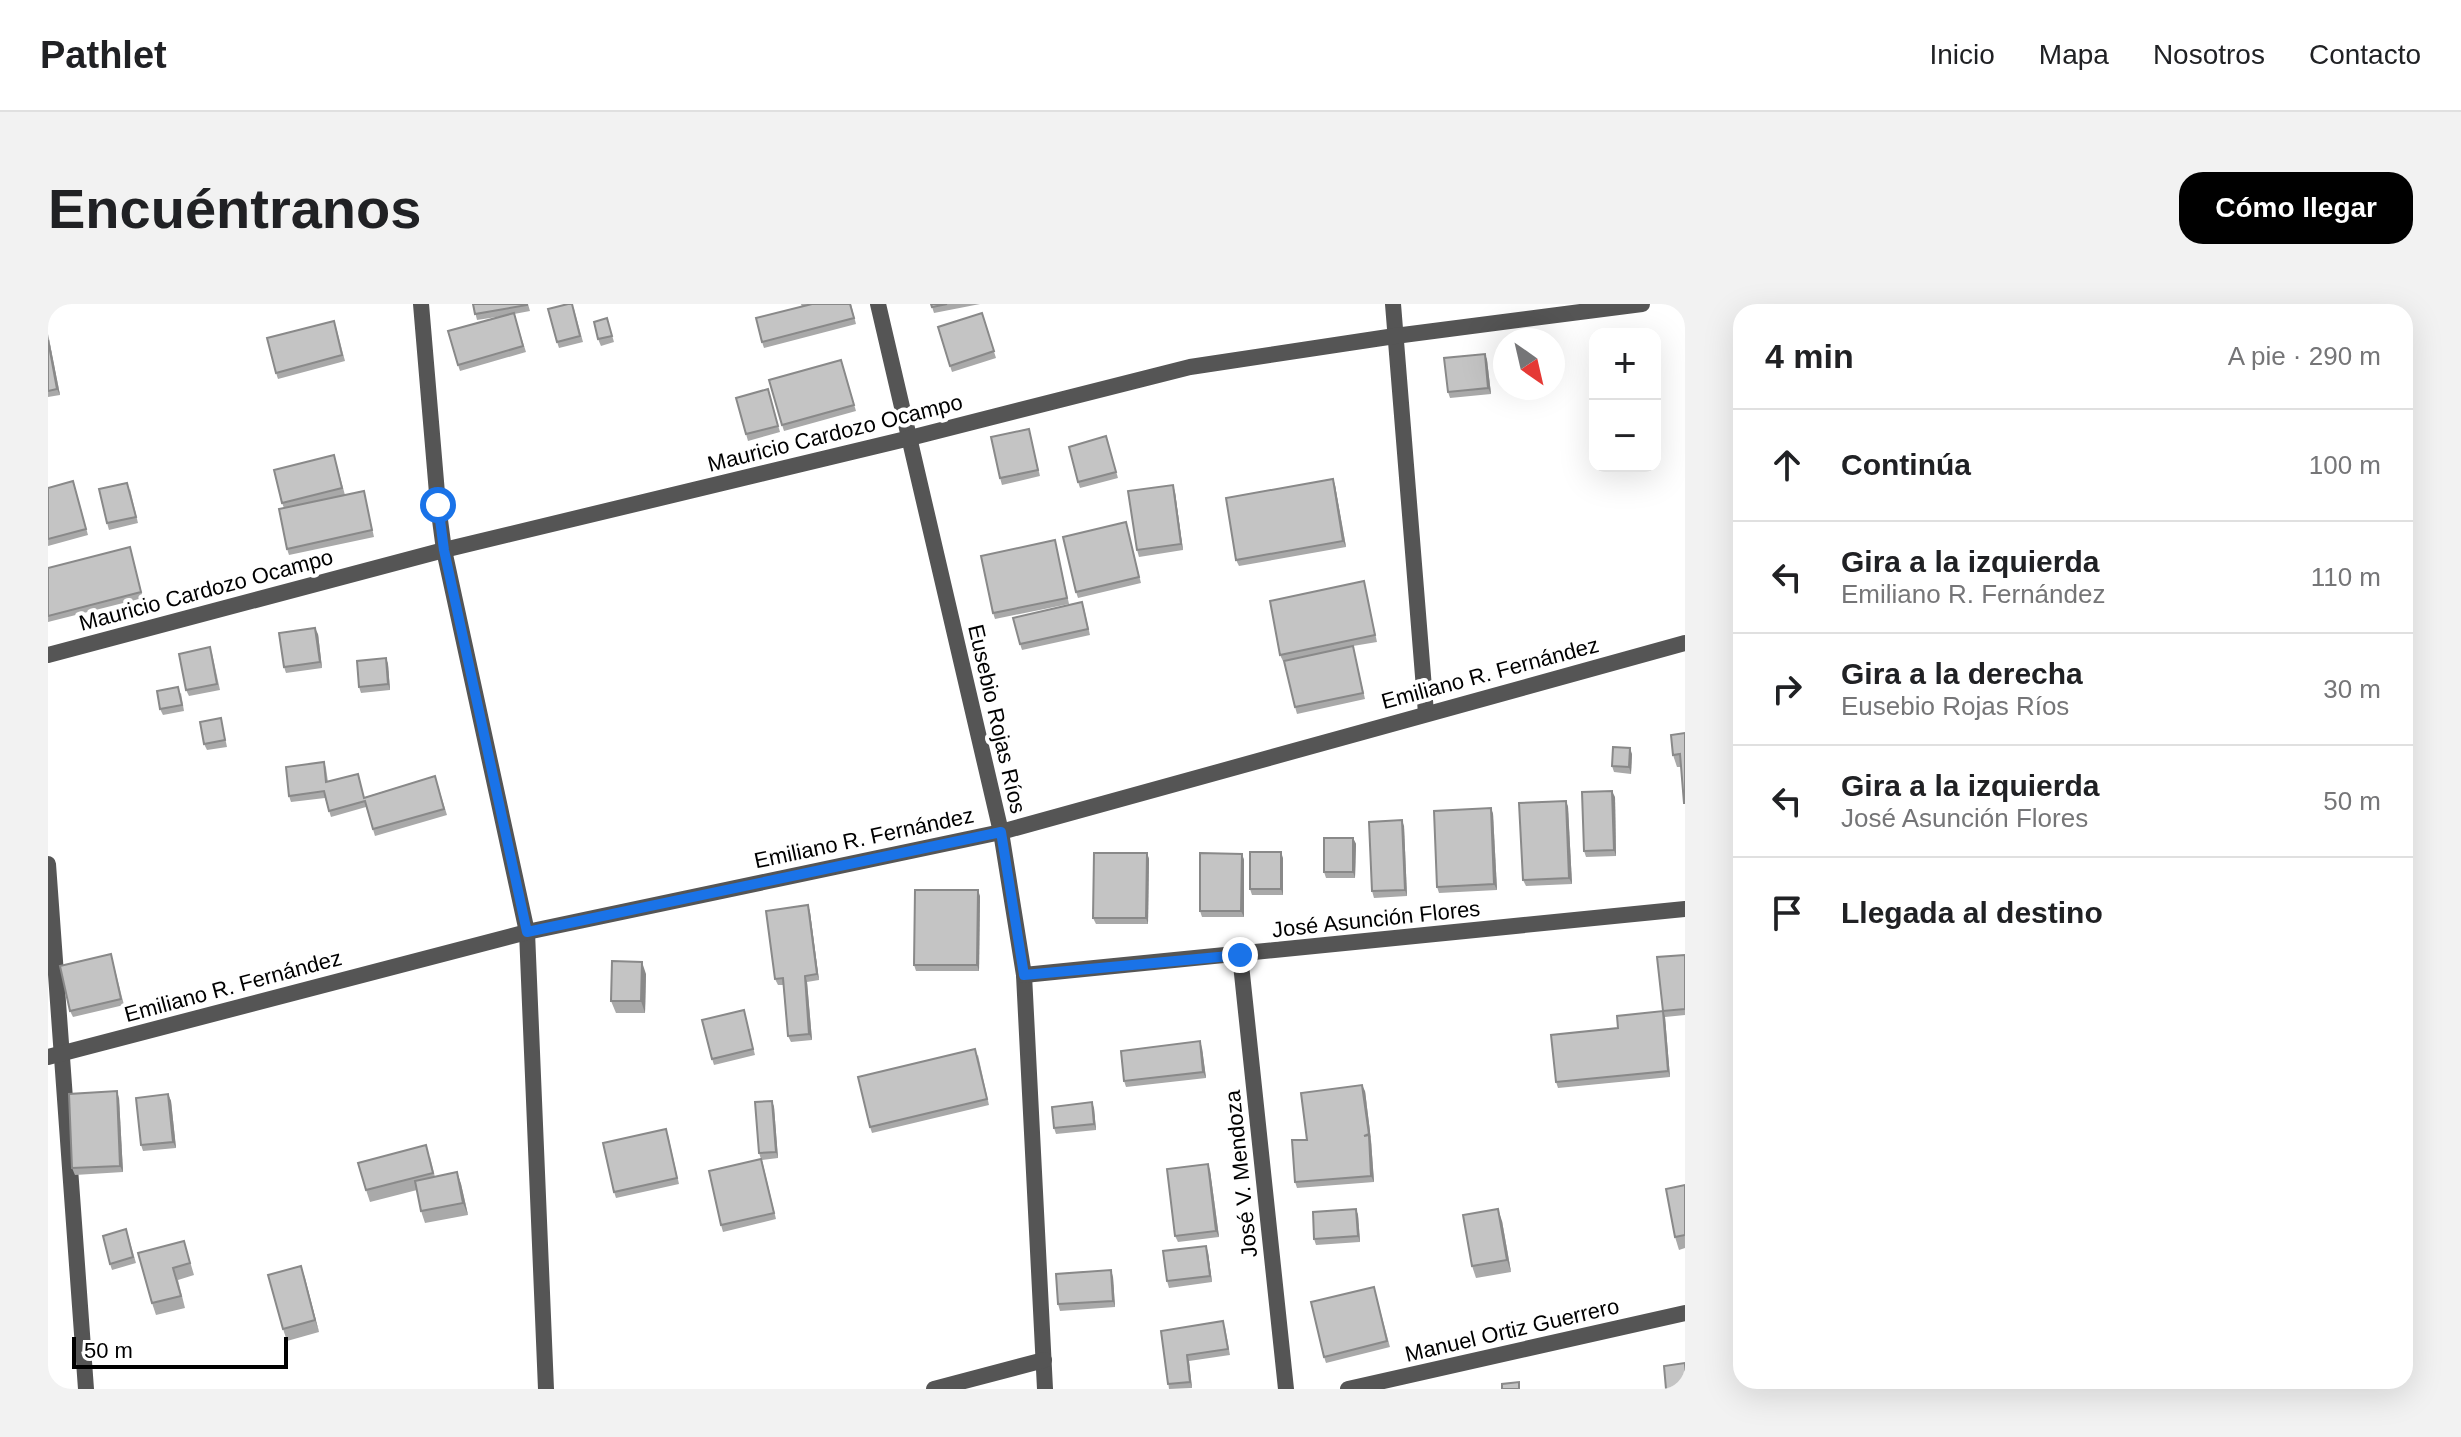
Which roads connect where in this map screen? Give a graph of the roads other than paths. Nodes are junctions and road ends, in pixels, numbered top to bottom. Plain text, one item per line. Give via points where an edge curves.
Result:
1 (421, 304) edge
2 (878, 304) edge
3 (1393, 304) edge
4 (1642, 304) edge
5 (1395, 336) junction
6 (910, 438) junction
7 (444, 550) junction
8 (1685, 643) edge
9 (48, 655) edge
10 (1426, 713) junction
11 (1001, 832) junction
12 (48, 864) edge
13 (1685, 909) edge
14 (527, 932) junction
15 (1240, 955) junction
16 (1024, 975) junction
17 (55, 1055) edge
18 (1685, 1313) edge
19 (1044, 1360) junction
20 (86, 1389) edge
21 (546, 1389) edge
22 (934, 1389) edge
23 (1045, 1389) edge
24 (1286, 1389) edge
25 (1348, 1389) edge

1 - 7 street
2 - 6 street, Eusebio Rojas Ríos
3 - 5 street
4 - 5 street, Mauricio Cardozo Ocampo
5 - 6 street, Mauricio Cardozo Ocampo via 1190,367
5 - 10 street
6 - 7 street, Mauricio Cardozo Ocampo
6 - 11 street, Eusebio Rojas Ríos
7 - 9 street, Mauricio Cardozo Ocampo
7 - 14 street
8 - 10 street, Emiliano R. Fernández
10 - 11 street, Emiliano R. Fernández
11 - 14 street, Emiliano R. Fernández
11 - 16 street, Eusebio Rojas Ríos
12 - 17 street
13 - 15 street, José Asunción Flores
14 - 17 street, Emiliano R. Fernández
14 - 21 street
15 - 16 street, José Asunción Flores
15 - 24 street, José V. Mendoza
16 - 19 street, Eusebio Rojas Ríos
17 - 20 street
18 - 25 street, Manuel Ortiz Guerrero
19 - 22 street
19 - 23 street, Eusebio Rojas Ríos

